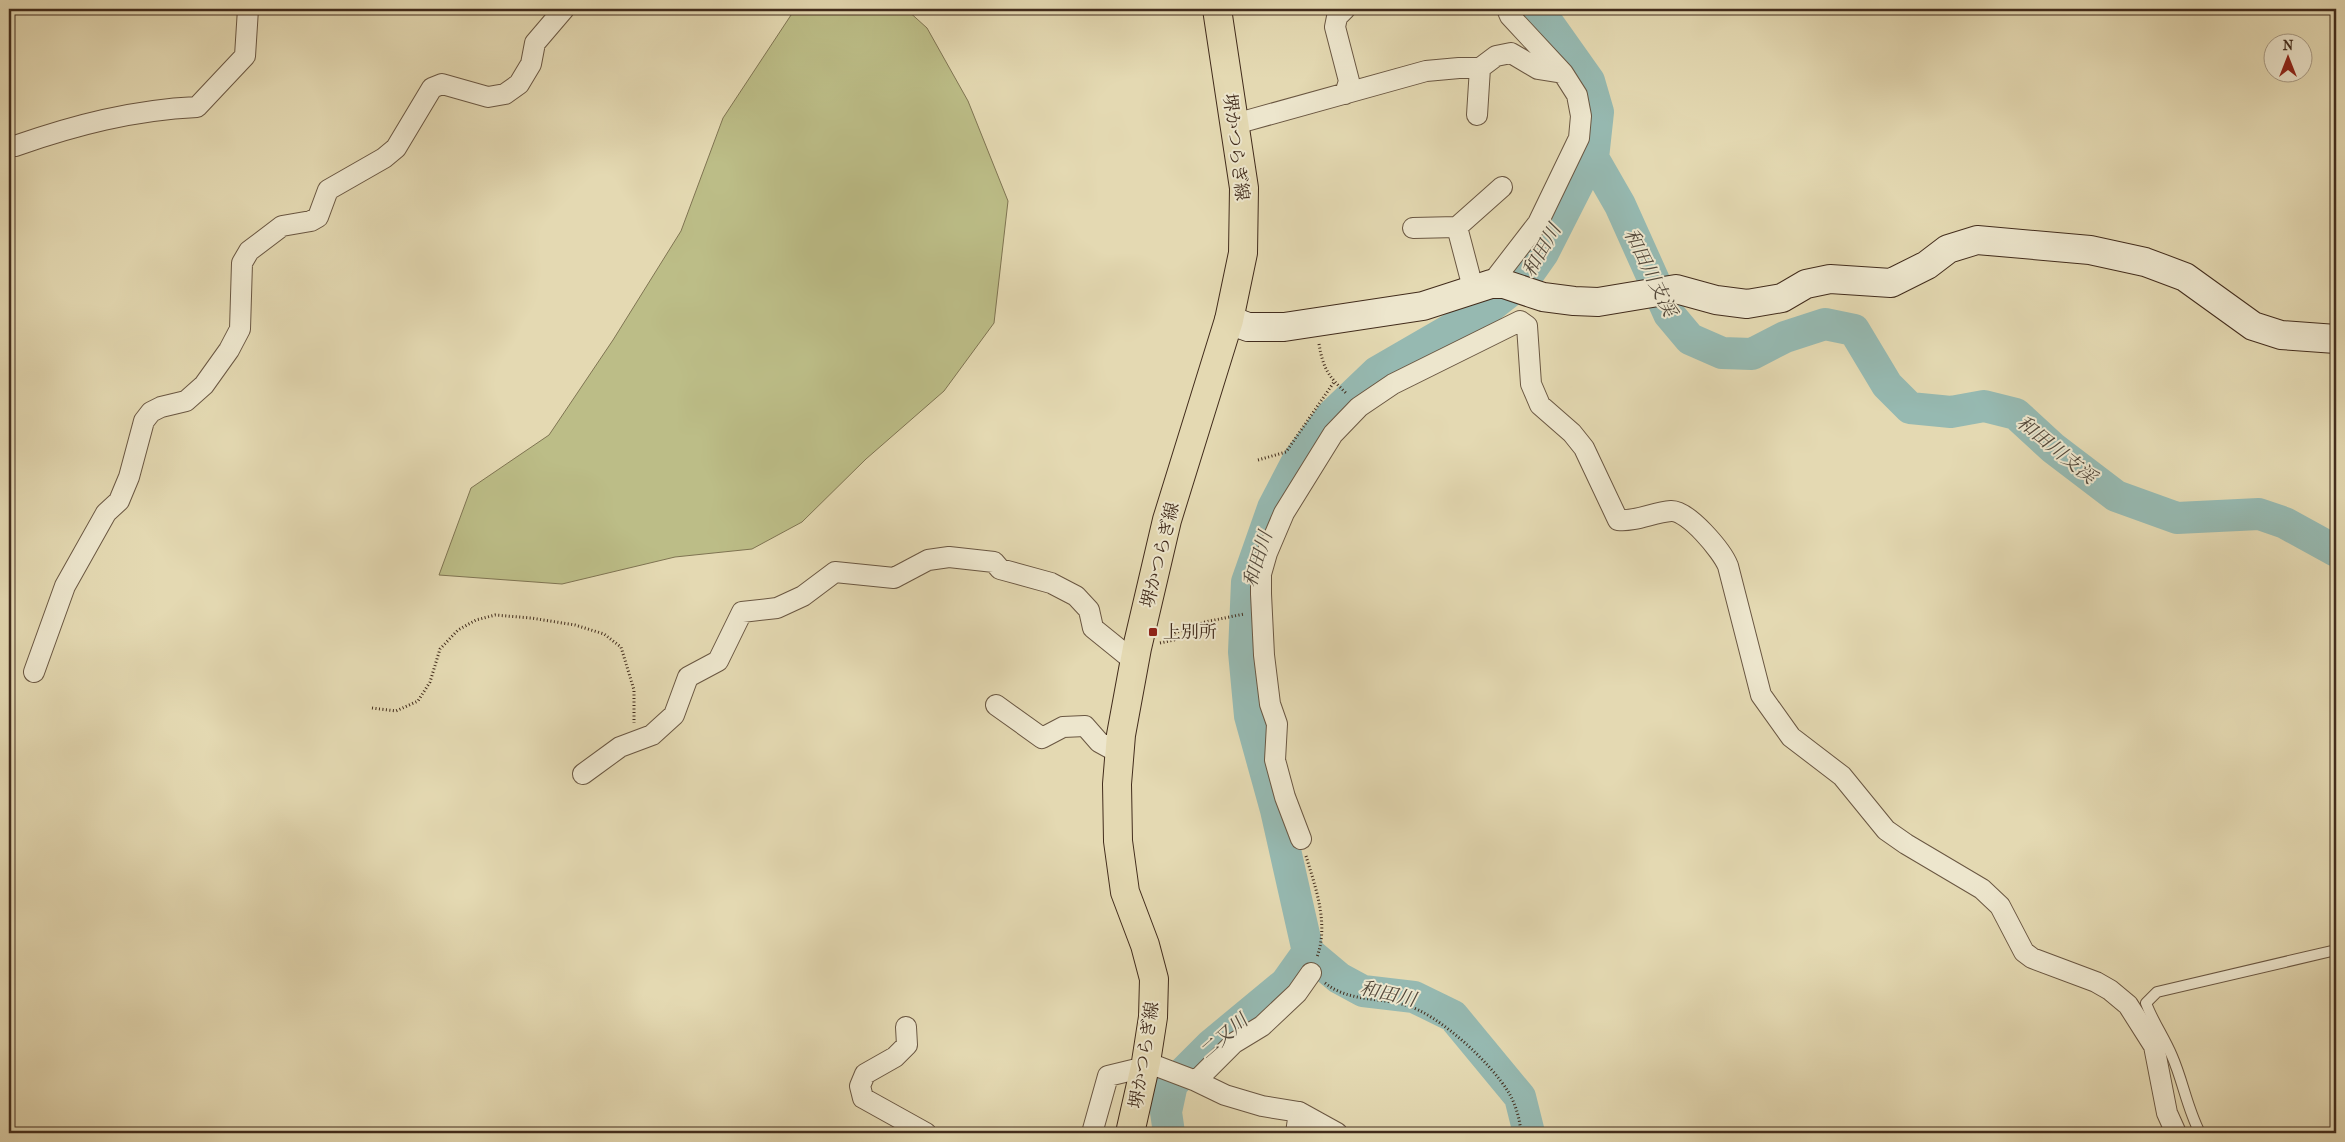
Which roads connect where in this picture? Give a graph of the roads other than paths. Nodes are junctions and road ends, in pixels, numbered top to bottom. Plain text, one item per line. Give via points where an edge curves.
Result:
1 (248, 9) edge
2 (564, 9) edge
3 (1217, 9) edge
4 (1345, 9) edge
5 (1508, 9) edge
6 (1480, 68) junction
7 (1563, 73) junction
8 (1345, 94) junction
9 (1477, 116) dead end
10 (1235, 124) junction
11 (9, 145) edge
12 (1502, 187) dead end
13 (1457, 227) junction
14 (1413, 228) dead end
15 (1489, 285) junction
16 (1543, 297) junction
17 (1229, 320) junction
18 (1520, 321) junction
19 (2336, 339) edge
20 (1136, 655) junction
21 (34, 672) dead end
22 (996, 705) dead end
23 (1119, 753) junction
24 (584, 774) dead end
25 (1301, 839) road end
26 (2336, 950) edge
27 (1311, 973) road end
28 (906, 1027) dead end
29 (1145, 1065) junction
30 (1196, 1081) junction
31 (1299, 1112) junction
32 (926, 1133) edge
33 (1092, 1133) edge
34 (1130, 1133) edge
35 (1296, 1133) edge
36 (1337, 1133) edge
37 (2176, 1133) edge
38 (2200, 1133) edge

1 - 11 street via 245,56 197,107 116,116 56,131 15,146
2 - 21 street via 535,43 531,64 519,84 506,94 488,96 442,84 432,88 396,148 328,190 318,217 282,226 249,251 242,263 240,329 204,385 186,401 156,410 144,421 119,501 106,513 65,586
3 - 10 main road, 堺かつらぎ線
4 - 8 street via 1337,17 1335,27 1349,82
5 - 7 street via 1510,16
6 - 7 street via 1496,56 1511,54 1538,69
6 - 8 street via 1426,72
6 - 9 street
7 - 15 street via 1577,95 1581,116 1579,138 1538,223
8 - 10 street
10 - 17 main road, 堺かつらぎ線 via 1244,188 1243,253
12 - 13 street
13 - 14 street
13 - 15 street
15 - 16 street
15 - 17 street via 1423,306 1284,327 1248,327
16 - 18 street
16 - 19 street via 1598,302 1676,289 1716,300 1748,304 1782,298 1806,284 1830,279 1891,283 1948,249 1977,240 2090,250 2145,262 2185,277 2253,326 2281,335
17 - 20 main road, 堺かつらぎ線 via 1167,520
18 - 25 street via 1393,384 1359,406 1333,434 1284,513 1267,553 1260,594 1270,704 1277,724 1275,760
18 - 37 street via 1527,326 1530,384 1540,405 1584,448 1618,520 1673,511 1682,513 1722,553 1761,695 1791,737 1842,776 1886,830 1982,889 2000,906 2024,952 2096,982 2128,1005 2154,1046 2167,1113
20 - 23 main road, 堺かつらぎ線
20 - 24 street via 1094,628 1089,610 1076,596 1051,583 1000,569 994,562 949,556 928,560 894,578 835,572 803,596 777,608 742,612 718,661 688,677 674,715 652,735 620,747
22 - 23 street via 1042,738 1063,728 1085,726 1099,742
23 - 29 main road, 堺かつらぎ線 via 1118,842 1125,892 1154,979 1153,1017
26 - 38 lane via 2157,992 2146,1003 2172,1056 2189,1111
27 - 30 street via 1297,993 1262,1026 1234,1043
28 - 32 street via 907,1046 866,1074 860,1086 863,1098
29 - 30 street
29 - 33 street via 1108,1076
29 - 34 main road, 堺かつらぎ線
30 - 31 street via 1235,1098
31 - 35 street
31 - 36 street

